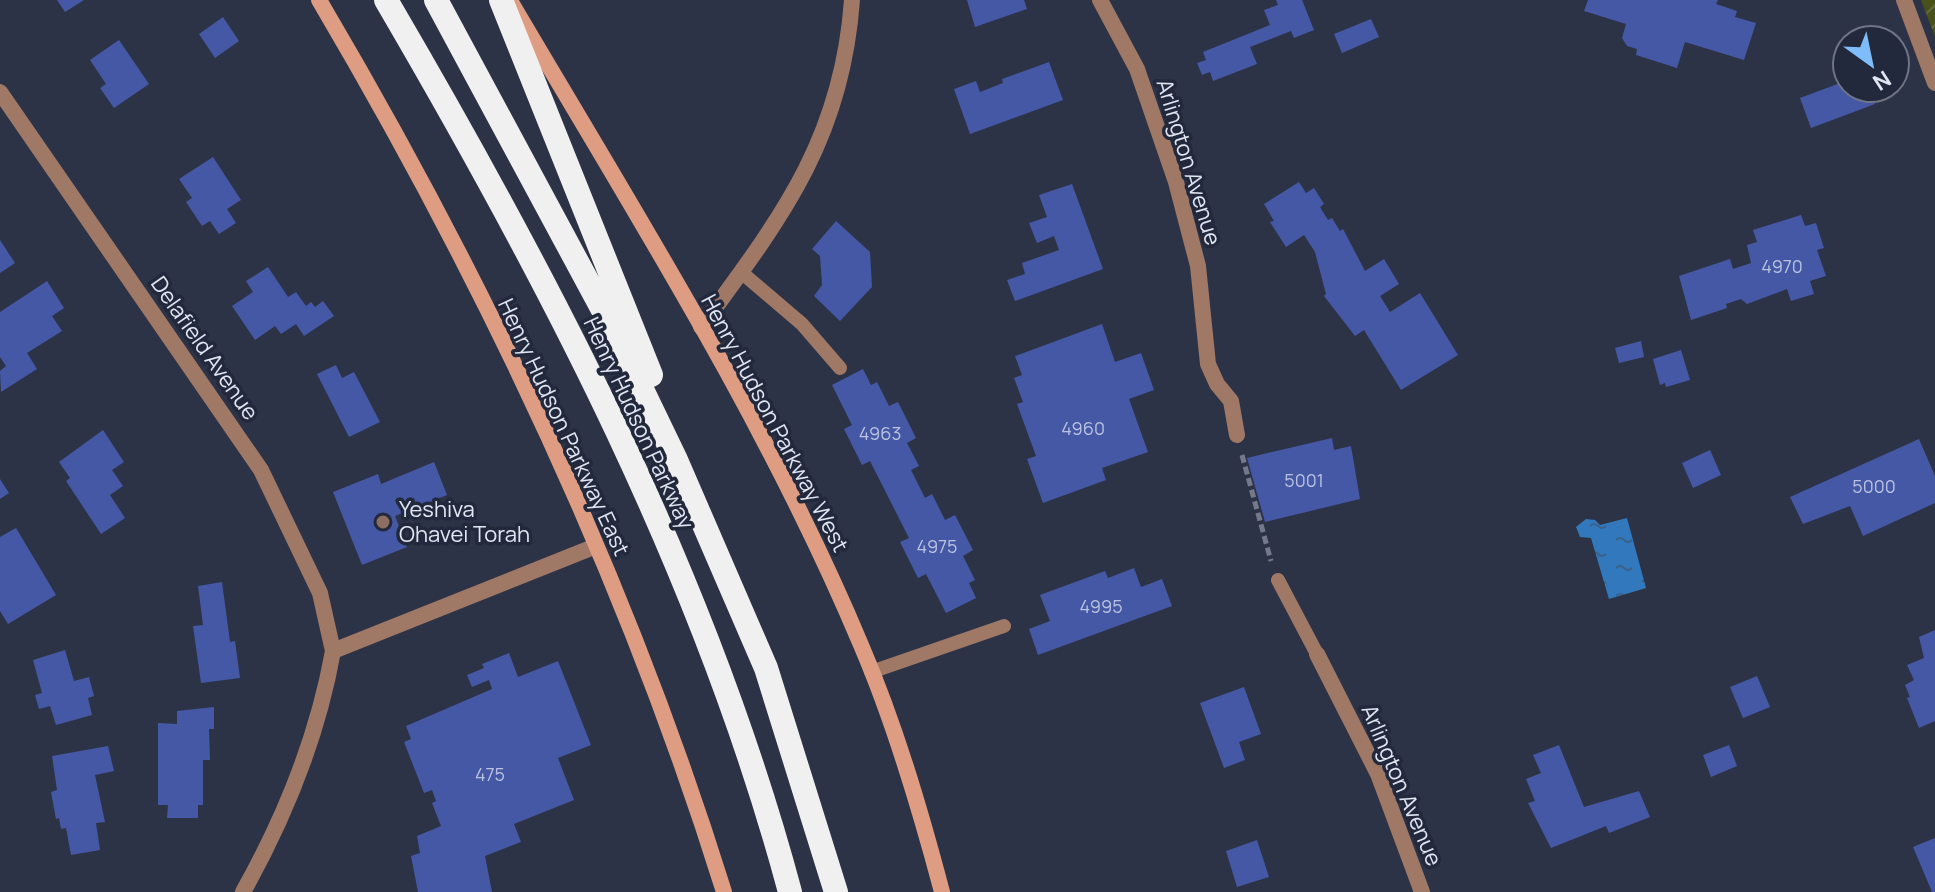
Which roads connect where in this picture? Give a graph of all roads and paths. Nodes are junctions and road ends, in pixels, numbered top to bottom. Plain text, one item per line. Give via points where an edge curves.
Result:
1 (319, 0) edge
2 (386, 0) edge
3 (436, 0) edge
4 (501, 0) edge
5 (510, 0) edge
6 (852, 0) edge
7 (1100, 0) edge
8 (1904, 0) edge
9 (1935, 83) edge
10 (0, 92) edge
11 (741, 272) junction
12 (701, 327) junction
13 (840, 368) dead end
14 (1237, 435) joint
15 (596, 546) junction
16 (1278, 580) joint
17 (1004, 626) dead end
18 (751, 630) junction
19 (333, 651) junction
20 (1317, 654) joint
21 (871, 672) junction
22 (243, 892) edge
23 (724, 892) edge
24 (790, 892) edge
25 (836, 892) edge
26 (942, 892) edge
27 (1422, 892) edge

1 - 15 main road, Henry Hudson Parkway East via 471,280
2 - 24 highway, Henry Hudson Parkway via 512,223 637,472 753,762
3 - 18 highway, Henry Hudson Parkway via 610,323
4 - 18 highway
5 - 12 main road, Henry Hudson Parkway West
6 - 11 street via 842,73 818,149
7 - 14 street, Arlington Avenue via 1137,69 1176,182 1198,266 1208,364 1231,401
8 - 9 street
10 - 19 street, Delafield Avenue via 261,470 320,593
11 - 12 street
11 - 13 lane via 802,324
12 - 21 main road, Henry Hudson Parkway West via 804,520
14 - 16 path via 1262,540
15 - 19 street
15 - 23 main road, Henry Hudson Parkway East via 692,790
16 - 20 lane
17 - 21 lane
18 - 25 highway, Henry Hudson Parkway
19 - 22 street via 306,757
20 - 27 street, Arlington Avenue via 1378,774
21 - 26 main road, Henry Hudson Parkway West

